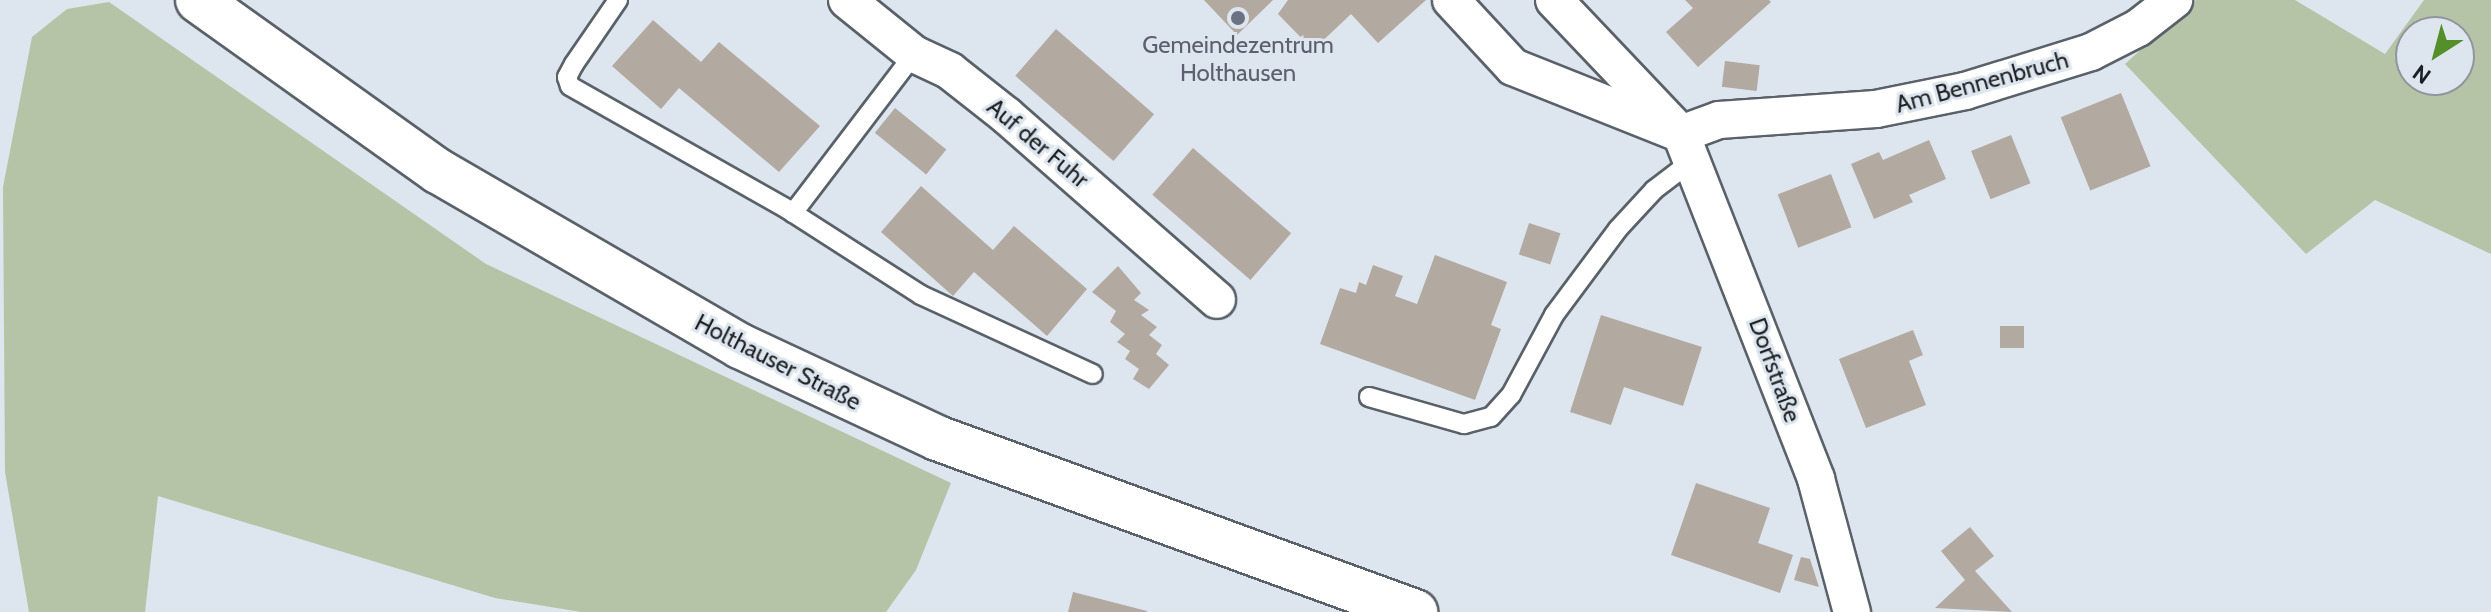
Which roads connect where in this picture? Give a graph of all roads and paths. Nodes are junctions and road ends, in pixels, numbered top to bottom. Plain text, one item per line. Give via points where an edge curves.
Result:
1 (198, 0) edge
2 (618, 0) edge
3 (847, 0) edge
4 (1451, 0) edge
5 (1554, 0) edge
6 (2172, 1) edge
7 (914, 54) junction
8 (1686, 147) junction
9 (793, 213) junction
10 (1217, 300) dead end
11 (1093, 374) dead end
12 (1369, 397) dead end
13 (1415, 612) edge
14 (1852, 612) edge

1 - 13 street, Holthauser Straße via 478,196 740,346 937,438
2 - 9 lane via 574,64 568,83
3 - 7 street, Auf der Fuhr
4 - 8 street via 1513,67
5 - 8 street, Dorfstraße
6 - 8 street, Am Bennenbruch via 2091,52 1965,91 1876,109 1719,120
7 - 9 lane
7 - 10 street, Auf der Fuhr via 950,71 1007,116
8 - 12 lane via 1554,315 1511,395 1491,417 1464,424
8 - 14 street, Dorfstraße via 1816,479
9 - 11 lane via 921,295

